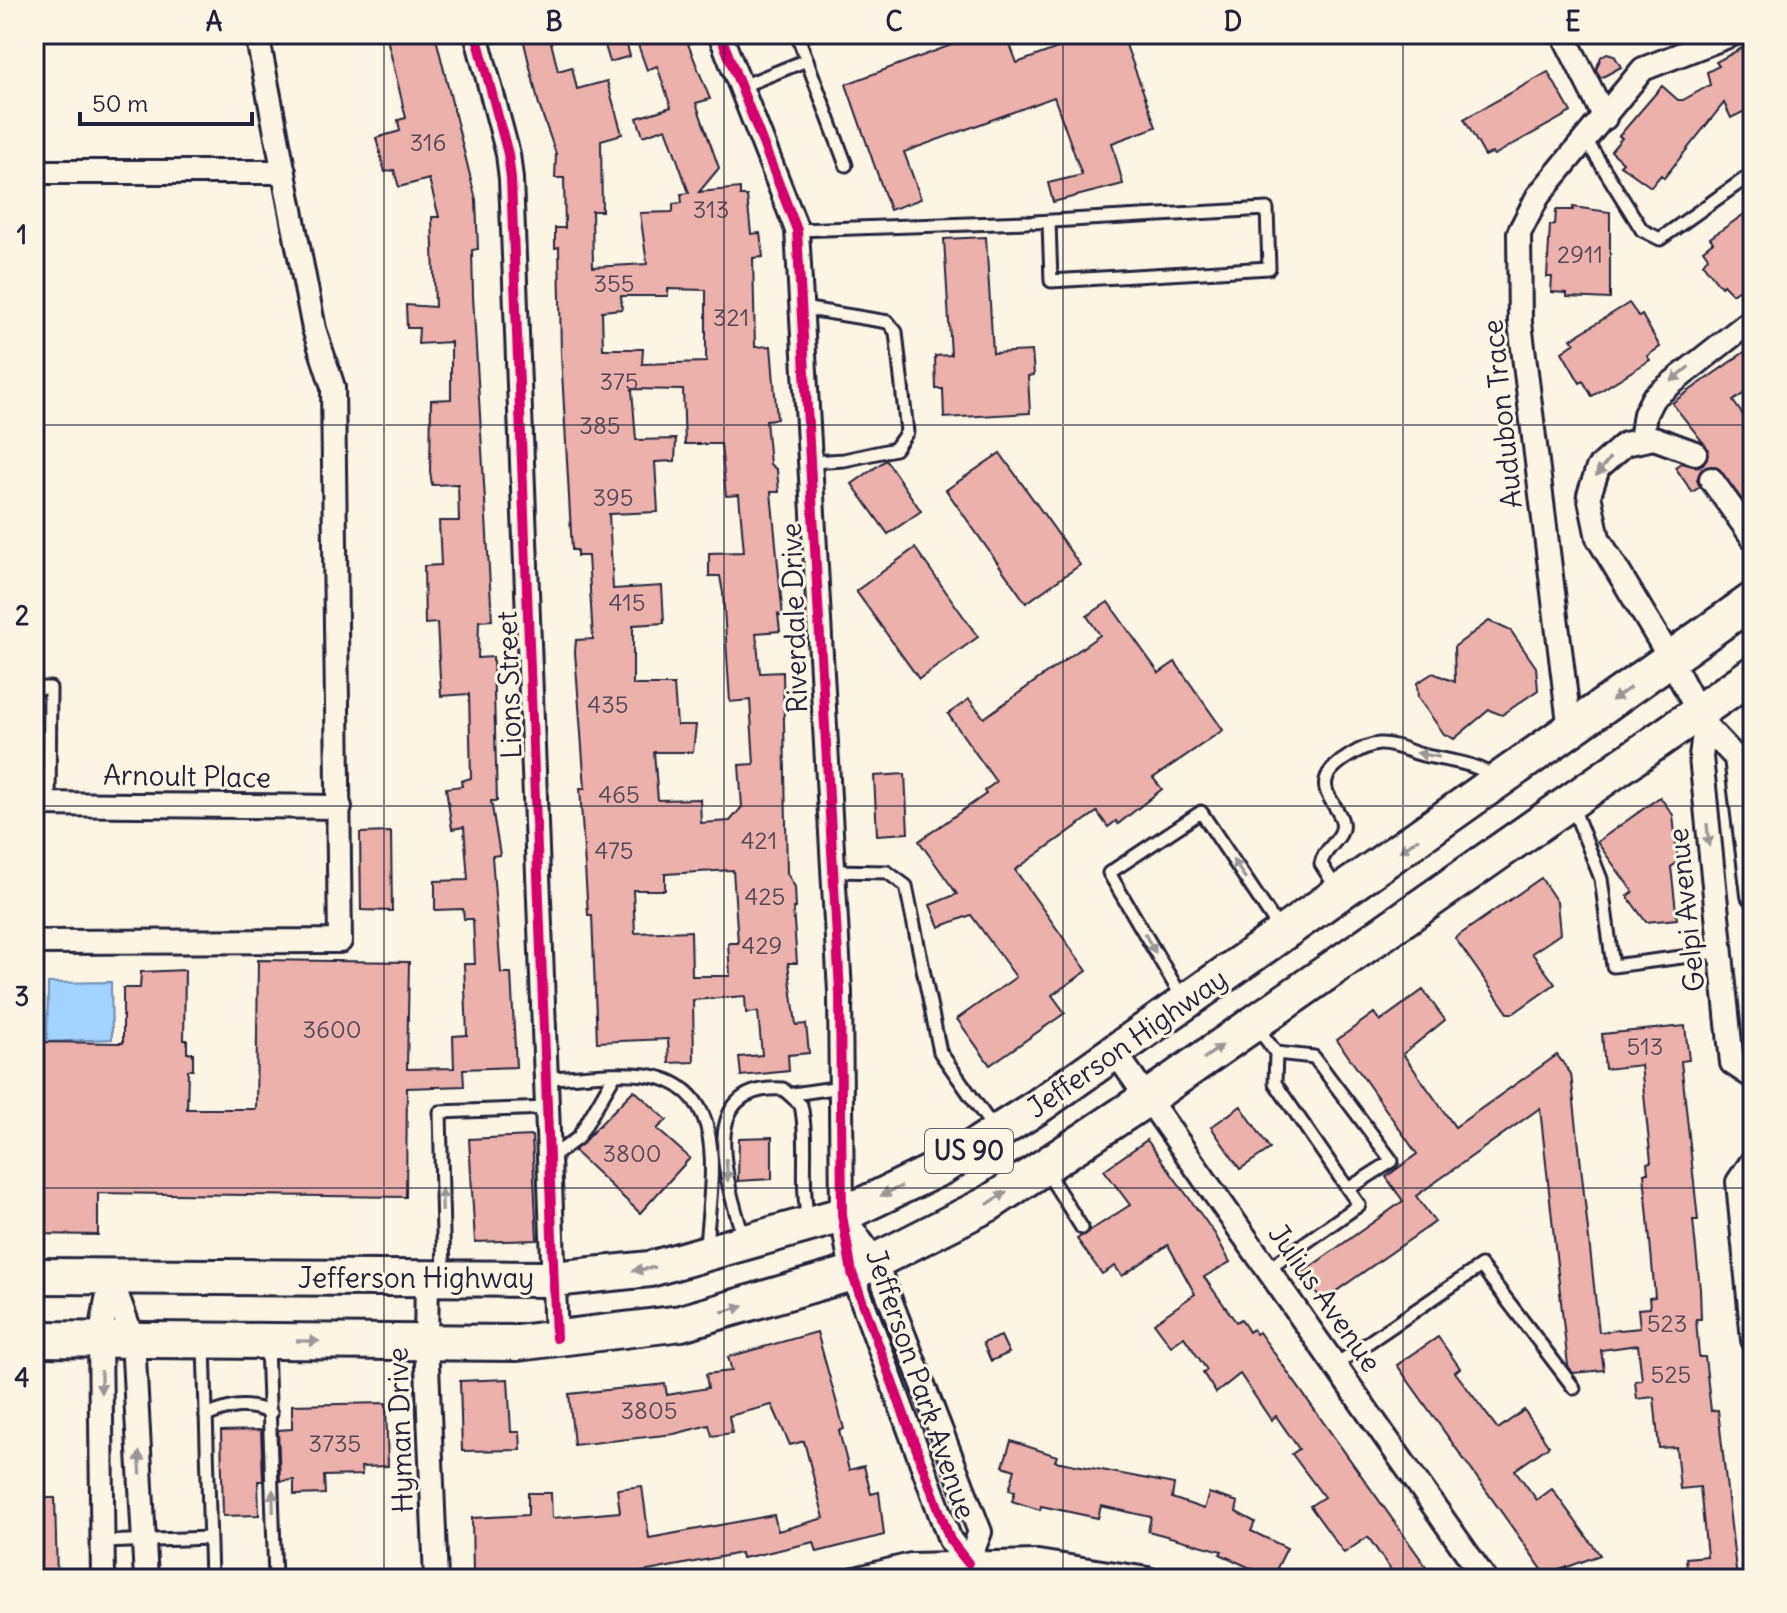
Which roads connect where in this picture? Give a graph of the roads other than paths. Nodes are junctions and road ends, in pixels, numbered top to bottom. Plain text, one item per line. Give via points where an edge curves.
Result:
1 (257, 34) edge
2 (476, 34) edge
3 (720, 34) edge
4 (797, 34) edge
5 (1563, 34) edge
6 (1733, 34) edge
7 (807, 60) junction
8 (740, 87) junction
9 (1605, 118) junction
10 (1586, 140) junction
11 (846, 165) dead end
12 (34, 172) edge
13 (284, 172) junction
14 (1753, 173) edge
15 (1049, 222) junction
16 (797, 230) junction
17 (802, 308) junction
18 (1748, 323) edge
19 (1641, 440) junction
20 (1695, 453) dead end
21 (812, 462) junction
22 (1711, 479) dead end
23 (1753, 538) edge
24 (1753, 600) edge
25 (1670, 658) junction
26 (1753, 674) edge
27 (34, 688) edge
28 (1703, 719) junction
29 (1570, 731) junction
30 (34, 776) edge
31 (49, 776) junction
32 (1500, 781) junction
33 (1746, 786) edge
34 (1570, 800) junction
35 (42, 804) edge
36 (340, 807) junction
37 (1751, 869) edge
38 (832, 871) junction
39 (1340, 893) junction
40 (1753, 895) edge
41 (1283, 933) junction
42 (34, 942) edge
43 (1720, 952) junction
44 (1185, 1003) junction
45 (1255, 1023) junction
46 (1115, 1052) junction
47 (1276, 1053) junction
48 (614, 1076) junction
49 (547, 1078) junction
50 (1753, 1080) edge
51 (841, 1087) junction
52 (793, 1094) junction
53 (1149, 1097) junction
54 (548, 1108) junction
55 (997, 1133) junction
56 (550, 1158) junction
57 (1753, 1160) edge
58 (1043, 1168) junction
59 (1348, 1189) junction
60 (842, 1215) junction
61 (809, 1224) junction
62 (1082, 1228) dead end
63 (745, 1242) junction
64 (705, 1254) junction
65 (864, 1267) junction
66 (1268, 1269) junction
67 (34, 1276) edge
68 (110, 1276) junction
69 (436, 1278) junction
70 (554, 1279) junction
71 (556, 1338) junction
72 (34, 1339) edge
73 (116, 1340) junction
74 (204, 1340) junction
75 (1753, 1340) edge
76 (267, 1341) junction
77 (426, 1342) junction
78 (1335, 1365) junction
79 (1574, 1388) dead end
80 (271, 1413) junction
81 (206, 1416) junction
82 (209, 1538) junction
83 (144, 1541) junction
84 (103, 1542) junction
85 (968, 1571) edge
86 (103, 1579) edge
87 (146, 1579) edge
88 (211, 1579) edge
89 (275, 1579) edge
90 (436, 1579) edge
91 (855, 1579) edge
92 (1148, 1579) edge
93 (1485, 1579) edge

1 - 13 street
2 - 49 street, Lions Street via 511,179
3 - 8 street, Riverdale Drive
4 - 7 lane
5 - 9 street
6 - 9 street, Audubon Trace via 1643,69
7 - 8 lane
7 - 11 lane
8 - 16 street, Riverdale Drive
9 - 10 street, Audubon Trace
10 - 14 lane via 1642,230 1660,239
10 - 29 street, Audubon Trace via 1538,196 1519,233 1520,323
12 - 13 street
13 - 36 street via 314,329 333,387
15 - 15 lane via 1267,209 1269,268 1051,281
15 - 16 lane
16 - 17 street, Riverdale Drive
17 - 21 street, Riverdale Drive
17 - 21 lane via 888,322 896,332 907,432 895,449
18 -> 19 street via 1653,398
19 - 20 street via 1654,438
19 -> 25 street via 1625,444 1598,468 1589,495 1598,538
21 - 38 street, Riverdale Drive
22 - 23 street
24 - 25 main road, Jefferson Highway / US 90
25 - 28 street
25 -> 29 main road, Jefferson Highway / US 90
26 - 28 main road, Jefferson Highway / US 90
27 - 31 lane via 50,688
28 - 33 street via 1736,758
28 - 34 main road, Jefferson Highway / US 90
28 -> 43 street, Gelpi Avenue via 1701,757
29 - 32 main road, Jefferson Highway / US 90
30 - 31 lane
31 - 35 lane
32 -> 39 main road, Jefferson Highway / US 90
32 -> 39 lane via 1456,758 1379,744 1330,771 1327,794 1343,824 1321,864
33 - 37 street
34 - 43 lane via 1601,879 1613,966
34 - 45 main road, Jefferson Highway / US 90
35 - 36 street, Arnoult Place
36 - 42 street via 340,941
37 - 40 street
38 - 51 street, Riverdale Drive
38 - 55 lane via 887,872 906,886 940,1052
39 - 41 main road, Jefferson Highway / US 90
41 - 44 main road, Jefferson Highway / US 90
41 -> 44 lane via 1201,812 1109,873
43 - 50 street, Gelpi Avenue via 1732,1063
44 - 46 main road, Jefferson Highway / US 90
45 - 47 lane
53 -> 45 main road, Jefferson Highway / US 90
46 - 53 street, Julius Avenue
46 - 55 main road, Jefferson Highway / US 90
47 - 59 lane via 1275,1083
47 - 59 lane via 1314,1057 1392,1161
48 - 49 lane
48 - 56 lane via 578,1138
48 - 64 lane via 671,1081 701,1107 711,1137
49 - 54 street, Lions Street
51 - 52 lane
51 - 60 street, Riverdale Drive
52 - 61 lane via 803,1117 802,1190
52 -> 63 lane via 769,1088 737,1099 724,1122 729,1187
53 - 58 main road, Jefferson Highway / US 90
53 - 66 street, Julius Avenue
54 - 56 street, Lions Street
69 -> 54 lane via 440,1112
55 -> 60 main road, Jefferson Highway / US 90 via 942,1167
56 - 70 street, Lions Street
57 - 75 street via 1738,1182
58 - 62 lane
65 -> 58 main road, Jefferson Highway / US 90 via 988,1204
59 - 66 lane via 1359,1205
60 - 61 main road, Jefferson Highway / US 90
60 - 65 street, Jefferson Park Avenue
61 - 63 main road, Jefferson Highway / US 90
63 - 64 main road, Jefferson Highway / US 90
64 -> 70 main road, Jefferson Highway / US 90 via 650,1269
71 -> 65 main road, Jefferson Highway / US 90 via 681,1323
65 - 85 street, Jefferson Park Avenue via 950,1540
65 - 85 street, Jefferson Park Avenue via 980,1532
66 - 78 street, Julius Avenue
67 - 68 main road, Jefferson Highway / US 90
68 - 69 main road, Jefferson Highway / US 90
68 - 73 street
68 - 73 street
69 - 70 main road, Jefferson Highway / US 90
69 - 77 street, Hyman Drive
70 - 71 street, Lions Street
71 - 77 main road, Jefferson Highway / US 90
72 - 73 main road, Jefferson Highway / US 90
73 - 74 main road, Jefferson Highway / US 90
83 -> 73 street
73 -> 84 street
74 - 76 main road, Jefferson Highway / US 90
74 - 81 lane
76 -> 77 main road, Jefferson Highway / US 90
76 - 80 lane
77 - 90 street, Hyman Drive
78 - 79 lane via 1481,1266
78 - 93 street, Julius Avenue
80 - 81 lane via 239,1404
89 -> 80 lane
81 - 82 lane
82 - 83 lane
82 - 88 lane
83 - 84 lane
83 - 87 street
84 - 86 street
85 - 91 street via 911,1565
85 - 92 street via 1038,1562

